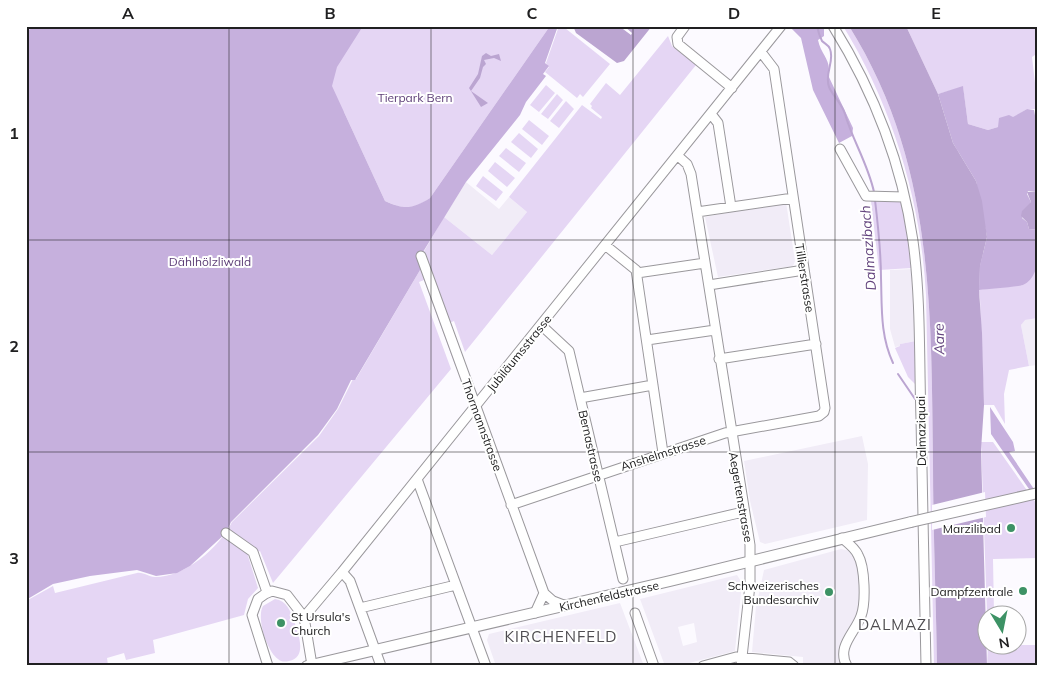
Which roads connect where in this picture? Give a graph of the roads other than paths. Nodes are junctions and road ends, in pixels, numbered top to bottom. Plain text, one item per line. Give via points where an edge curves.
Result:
1 (685, 26) edge
2 (781, 26) edge
3 (833, 26) edge
4 (761, 52) junction
5 (732, 88) junction
6 (711, 114) junction
7 (840, 149) dead end
8 (678, 156) junction
9 (904, 197) junction
10 (793, 198) junction
11 (731, 207) junction
12 (697, 212) junction
13 (605, 245) junction
14 (422, 256) dead end
15 (705, 263) junction
16 (804, 270) junction
17 (637, 273) junction
18 (708, 285) junction
19 (541, 325) junction
20 (715, 330) junction
21 (647, 340) junction
22 (816, 344) junction
23 (720, 359) junction
24 (653, 384) junction
25 (580, 398) junction
26 (475, 407) junction
27 (730, 432) junction
28 (663, 453) junction
29 (598, 474) junction
30 (417, 479) junction
31 (1038, 493) edge
32 (511, 505) junction
33 (743, 512) junction
34 (226, 533) dead end
35 (842, 538) junction
36 (614, 542) junction
37 (750, 561) junction
38 (342, 572) junction
39 (623, 579) dead end
40 (456, 585) junction
41 (267, 592) junction
42 (544, 593) junction
43 (566, 606) junction
44 (360, 608) junction
45 (535, 613) junction
46 (635, 613) dead end
47 (304, 620) junction
48 (472, 627) junction
49 (375, 649) junction
50 (742, 662) edge
51 (309, 665) edge
52 (268, 666) edge
53 (381, 666) edge
54 (486, 666) edge
55 (654, 666) edge
56 (703, 666) edge
57 (794, 666) edge
58 (847, 666) edge
59 (926, 666) edge

1 - 5 street via 677,38 678,44
2 - 4 street, Jubiläumsstrasse
3 - 9 street, Dalmaziquai via 863,78 882,123
4 - 5 street, Jubiläumsstrasse
4 - 10 street, Tillierstrasse via 774,69
5 - 6 street, Jubiläumsstrasse
6 - 8 street, Jubiläumsstrasse
6 - 11 street via 718,123
7 - 9 street via 863,193 874,198
8 - 12 street, Aegertenstrasse via 690,169
8 - 13 street, Jubiläumsstrasse
9 - 59 street, Dalmaziquai via 913,241 918,296
10 - 11 street
10 - 16 street, Tillierstrasse
11 - 12 street
12 - 15 street, Aegertenstrasse
13 - 17 street
13 - 19 street, Jubiläumsstrasse
14 - 26 street, Thormannstrasse
15 - 17 street
15 - 18 street, Aegertenstrasse
16 - 18 street
16 - 22 street, Tillierstrasse
17 - 21 street
18 - 20 street, Aegertenstrasse
19 - 25 street, Bernastrasse via 568,349
19 - 26 street, Jubiläumsstrasse
20 - 21 street
20 - 23 street, Aegertenstrasse
21 - 24 street
22 - 23 street
22 - 27 street, Tillierstrasse via 824,412 819,416
23 - 27 street, Aegertenstrasse
24 - 25 street
24 - 28 street
25 - 29 street, Bernastrasse
26 - 30 street, Jubiläumsstrasse
26 - 32 street, Thormannstrasse
27 - 28 street, Anshelmstrasse
27 - 33 street, Aegertenstrasse
28 - 29 street, Anshelmstrasse
29 - 32 street, Anshelmstrasse
29 - 36 street, Bernastrasse
30 - 38 street, Jubiläumsstrasse
30 - 40 street
31 - 35 main road, Kirchenfeldstrasse, bridge
32 - 42 street, Thormannstrasse
33 - 36 street
33 - 37 street, Aegertenstrasse
34 - 41 street via 251,550
35 - 37 main road, Kirchenfeldstrasse
35 - 58 street via 859,556 862,581 862,612 844,650
36 - 39 street, Bernastrasse
37 - 43 main road, Kirchenfeldstrasse
37 - 50 street, Aegertenstrasse
38 - 44 street via 350,581
38 - 47 street, Jubiläumsstrasse
40 - 44 street
40 - 48 street
41 - 47 street via 287,595
41 - 52 street via 256,602 252,617
42 - 43 street
42 - 45 street
43 - 45 main road, Kirchenfeldstrasse
44 - 49 street
45 - 48 main road, Kirchenfeldstrasse
46 - 55 street
47 - 51 street
48 - 49 main road, Kirchenfeldstrasse
48 - 54 street
49 - 51 main road, Kirchenfeldstrasse
49 - 53 street
50 - 56 street
50 - 57 street via 789,662

